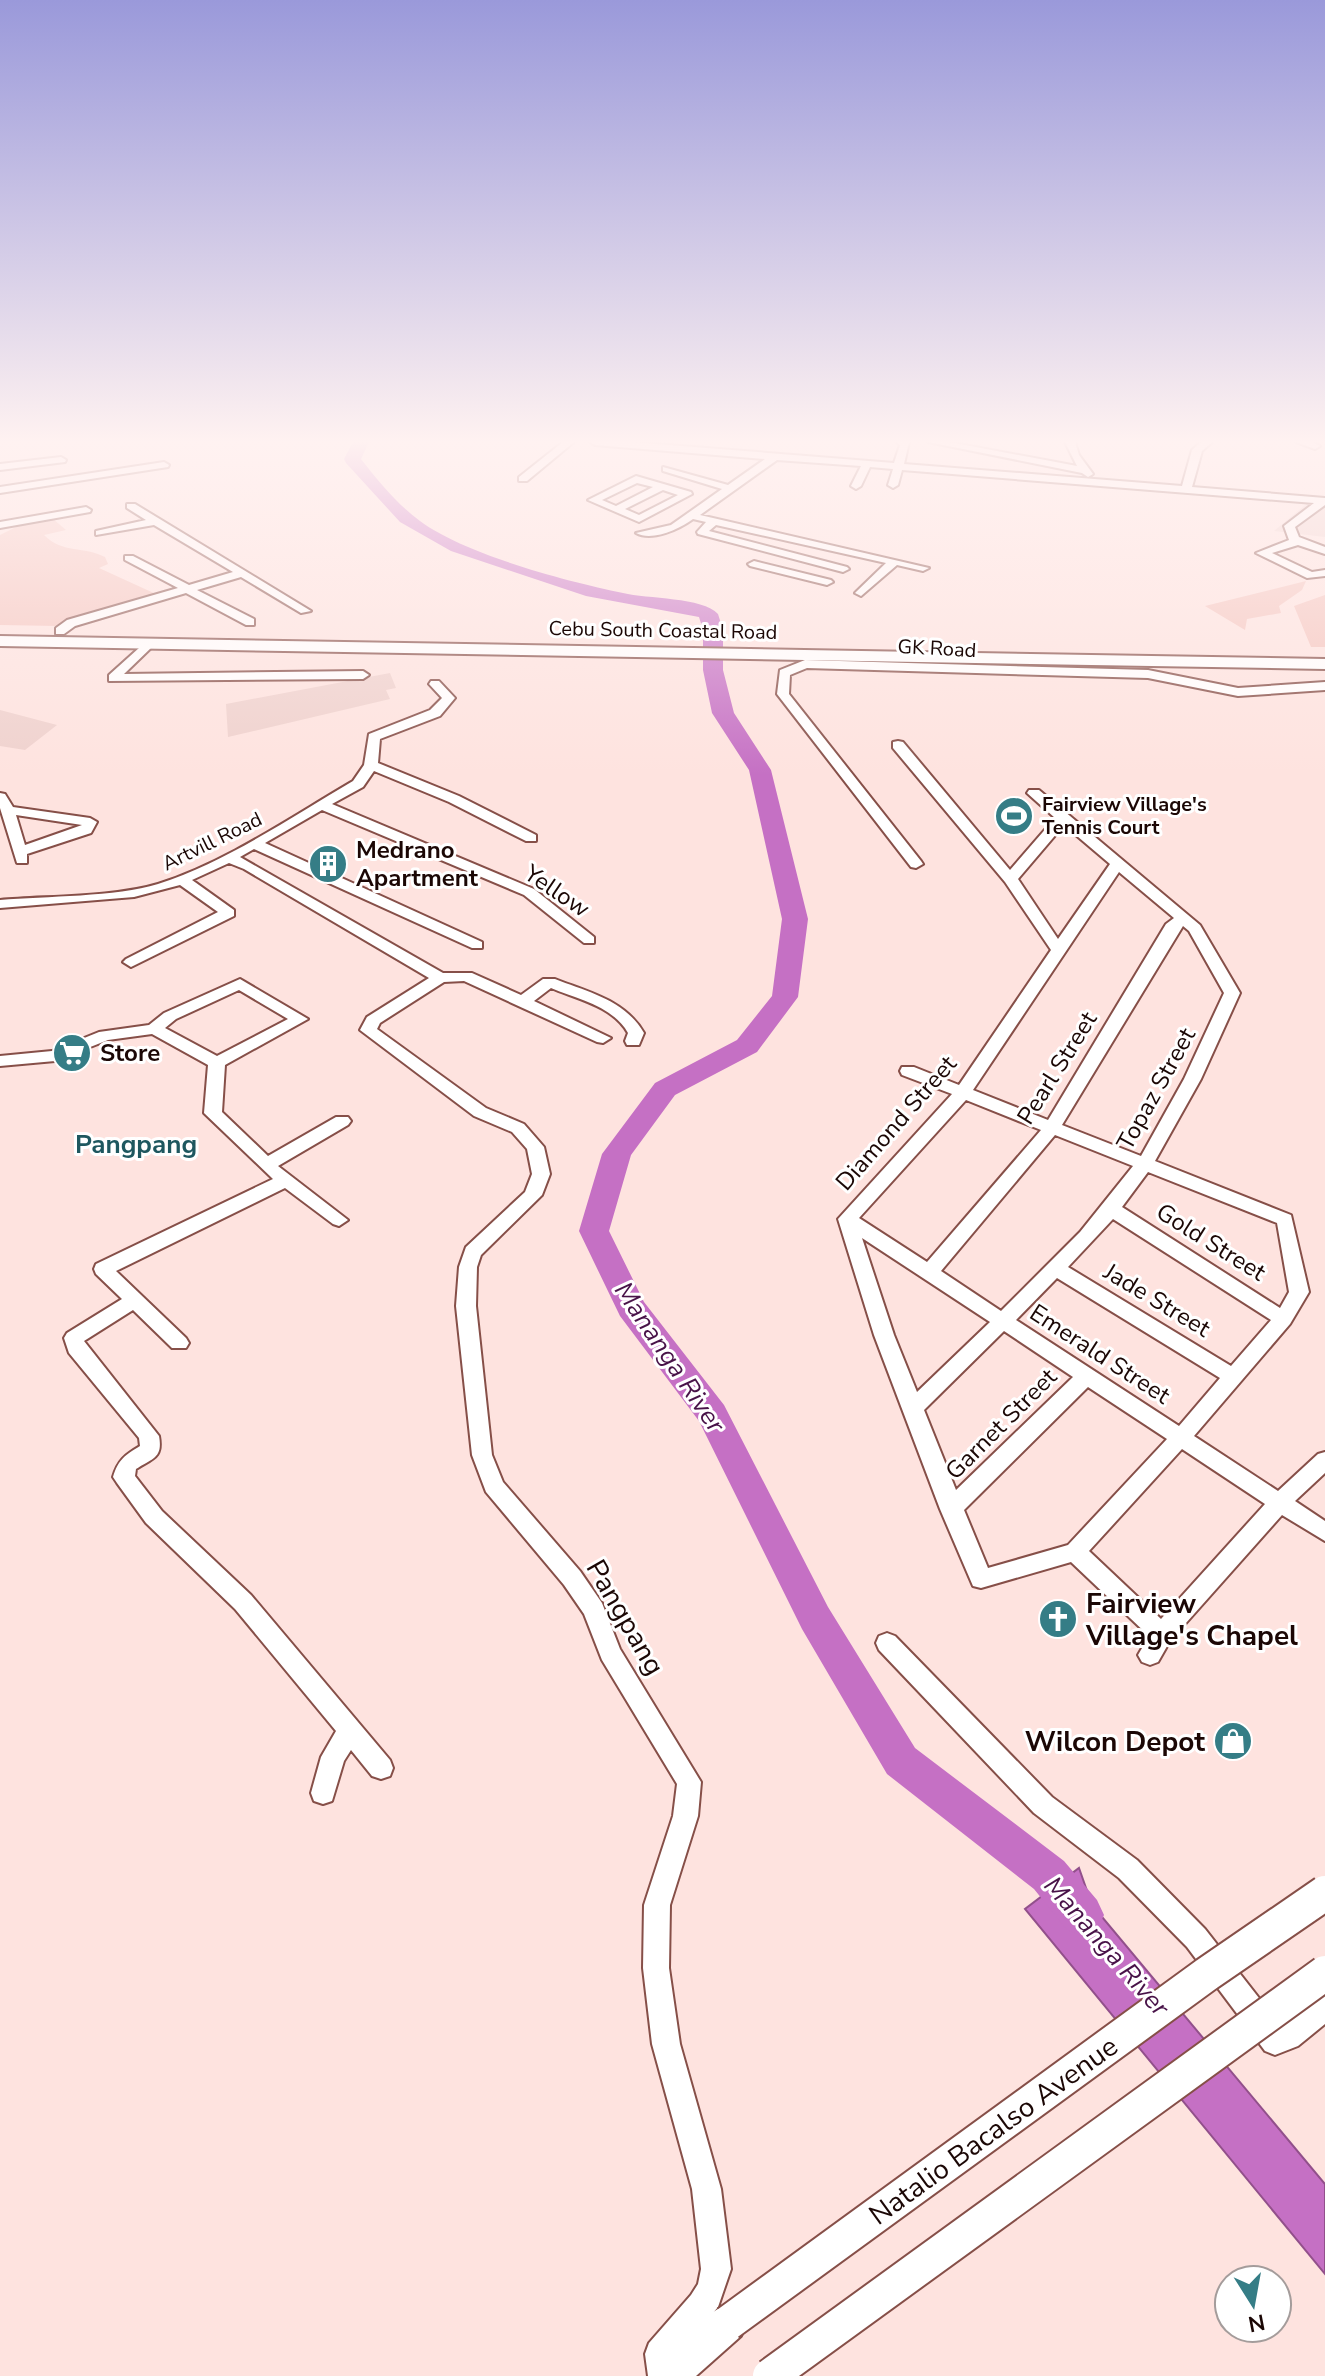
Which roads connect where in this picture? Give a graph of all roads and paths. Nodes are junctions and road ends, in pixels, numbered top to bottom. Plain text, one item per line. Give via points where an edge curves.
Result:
1 (209, 553) edge
2 (766, 553) edge
3 (776, 553) edge
4 (851, 553) edge
5 (1262, 553) edge
6 (860, 555) junction
7 (129, 558) dead end
8 (894, 562) junction
9 (923, 568) dead end
10 (843, 569) junction
11 (1325, 569) edge
12 (242, 573) junction
13 (827, 582) junction
14 (189, 589) junction
15 (817, 592) dead end
16 (861, 593) dead end
17 (305, 611) dead end
18 (250, 622) dead end
19 (0, 630) edge
20 (60, 631) junction
21 (0, 641) edge
22 (149, 643) junction
23 (402, 644) junction
24 (942, 652) junction
25 (1325, 653) edge
26 (1325, 664) edge
27 (363, 675) dead end
28 (435, 684) dead end
29 (1325, 686) edge
30 (898, 745) dead end
31 (371, 765) junction
32 (1034, 793) dead end
33 (4, 803) edge
34 (322, 805) junction
35 (1063, 817) junction
36 (531, 838) dead end
37 (254, 844) junction
38 (229, 858) junction
39 (1118, 862) junction
40 (916, 864) dead end
41 (1010, 879) junction
42 (183, 880) junction
43 (0, 904) edge
44 (1185, 919) junction
45 (589, 940) dead end
46 (477, 945) dead end
47 (1059, 951) junction
48 (131, 962) dead end
49 (440, 978) junction
50 (522, 1002) junction
51 (154, 1029) junction
52 (603, 1038) dead end
53 (633, 1041) dead end
54 (0, 1061) edge
55 (217, 1063) junction
56 (908, 1071) dead end
57 (961, 1095) junction
58 (342, 1121) dead end
59 (1050, 1130) junction
60 (266, 1165) junction
61 (1143, 1165) junction
62 (286, 1180) junction
63 (1111, 1209) junction
64 (847, 1219) junction
65 (339, 1220) dead end
66 (1055, 1268) junction
67 (928, 1274) junction
68 (135, 1300) junction
69 (1283, 1319) junction
70 (1000, 1321) junction
71 (179, 1343) dead end
72 (1087, 1376) junction
73 (1232, 1376) junction
74 (915, 1407) junction
75 (1181, 1437) junction
76 (1325, 1460) edge
77 (1279, 1503) junction
78 (951, 1509) junction
79 (1325, 1532) edge
80 (1075, 1552) junction
81 (1162, 1634) junction
82 (887, 1643) dead end
83 (1150, 1655) dead end
84 (350, 1730) junction
85 (381, 1768) dead end
86 (323, 1793) dead end
87 (1325, 1893) edge
88 (1325, 1973) edge
89 (1325, 2007) edge
90 (665, 2376) edge
91 (770, 2376) edge

1 - 12 street
2 - 13 street via 751,568
3 - 10 street
4 - 6 street
5 - 11 street via 1311,576
6 - 8 street
6 - 10 street
7 - 14 street
8 - 9 street
8 - 16 street
10 - 13 street
12 - 14 street
12 - 17 street
13 - 15 street
14 - 18 street
14 - 20 street via 71,623
19 - 20 highway, Cebu South Coastal Road
20 - 23 highway, Cebu South Coastal Road
21 - 22 highway, Cebu South Coastal Road
22 - 23 highway, Cebu South Coastal Road
22 - 27 street via 113,678
23 - 24 highway, Cebu South Coastal Road
24 - 25 highway, Cebu South Coastal Road
24 - 26 highway, Cebu South Coastal Road
28 - 31 street via 449,698 435,713 374,737
29 - 40 street, GK Road via 1260,693 1148,674 793,667 784,673 783,694
30 - 41 street
31 - 34 street, Artvill Road via 358,784
31 - 36 street
32 - 35 street, Topaz Street
33 - 33 street via 22,856 86,830 90,822
34 - 37 street, Artvill Road
34 - 45 street, Yellow via 529,892
35 - 39 street, Topaz Street
35 - 41 street
37 - 38 street, Artvill Road
37 - 46 street
38 - 42 street, Artvill Road
38 - 49 street
39 - 44 street, Topaz Street
39 - 47 street, Diamond Street
41 - 47 street
42 - 43 street, Artvill Road via 134,893
42 - 48 street via 229,913
44 - 59 street, Pearl Street via 1174,924
44 - 61 street, Topaz Street via 1232,993 1202,1061
47 - 57 street, Diamond Street
49 - 50 street via 466,976
49 - 90 street, Pangpang via 373,1020 368,1030 480,1112 523,1132 535,1147 541,1174 533,1195 473,1252 468,1267 466,1306 482,1455 494,1486 594,1610 610,1653 689,1782 690,1797 655,1919 658,1981 666,2043 712,2200 715,2276 707,2298 660,2354
50 - 52 street
50 - 53 street via 549,982 622,1015 633,1023
51 - 54 street via 105,1036 55,1056
51 - 55 street
51 - 55 street via 170,1016 240,984 300,1019
55 - 60 street via 213,1113
56 - 57 street
57 - 59 street
57 - 64 street, Diamond Street
58 - 60 street
59 - 61 street
59 - 67 street, Pearl Street
60 - 62 street
61 - 63 street, Topaz Street
61 - 69 street via 1285,1219 1299,1292
62 - 65 street
62 - 68 street via 103,1269
63 - 66 street, Topaz Street
63 - 69 street, Gold Street
64 - 67 street, Emerald Street
64 - 74 street, Diamond Street via 884,1335
66 - 70 street, Topaz Street
66 - 73 street, Jade Street
67 - 70 street, Emerald Street
68 - 71 street
68 - 84 street via 74,1338 76,1348 149,1436 151,1449 127,1465 124,1477 154,1517 243,1602
69 - 73 street
70 - 72 street, Emerald Street
70 - 74 street, Topaz Street
72 - 75 street, Emerald Street
72 - 78 street, Garnet Street
73 - 75 street
74 - 78 street, Diamond Street
75 - 77 street, Emerald Street
75 - 80 street
76 - 77 street
77 - 79 street, Emerald Street
77 - 81 street
78 - 80 street, Diamond Street via 981,1579
80 - 81 street
81 - 83 street
82 - 89 street via 1043,1805 1128,1869 1196,1938 1275,2041
84 - 85 street
84 - 86 street via 333,1757
87 - 90 main road, Natalio Bacalso Avenue, bridge via 728,2323
88 - 91 main road, bridge

